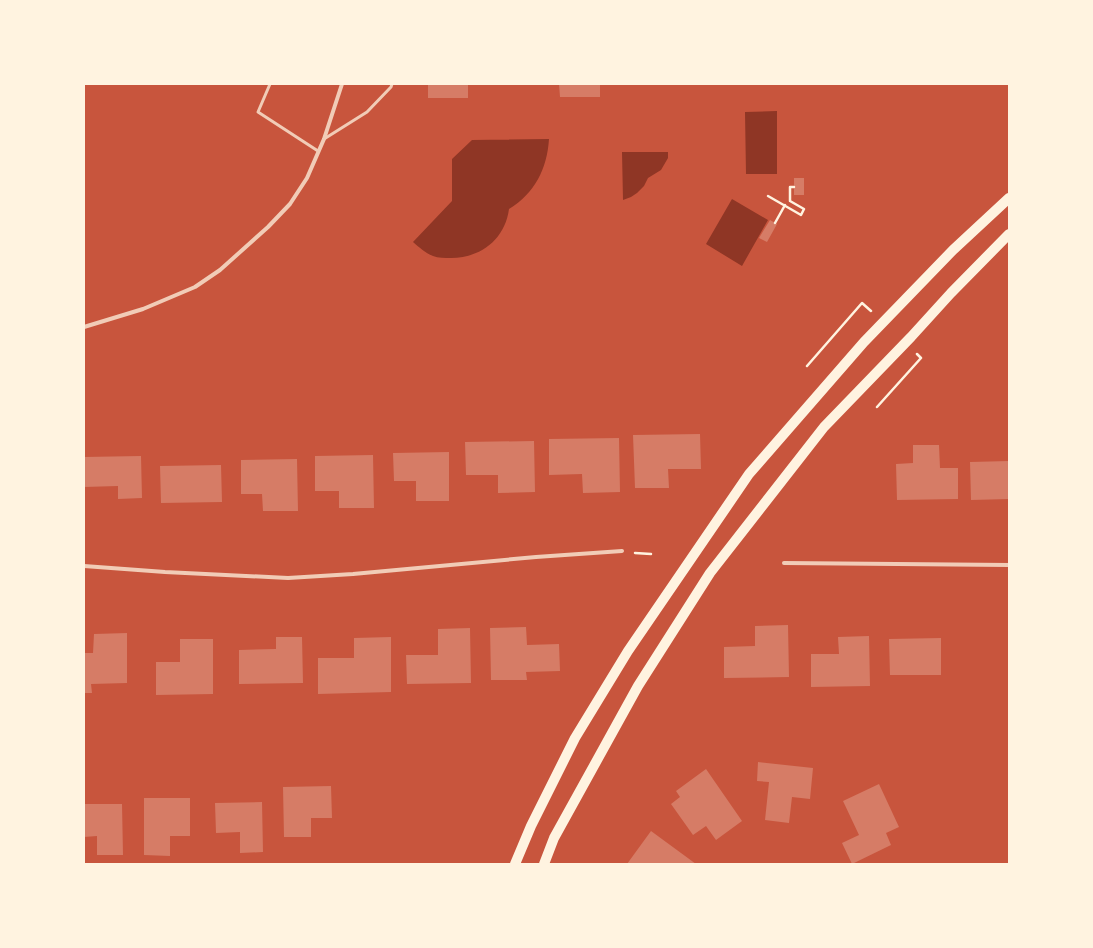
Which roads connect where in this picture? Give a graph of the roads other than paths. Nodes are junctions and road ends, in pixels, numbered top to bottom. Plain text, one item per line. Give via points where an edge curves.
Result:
1 (270, 84) edge
2 (342, 84) edge
3 (392, 84) edge
4 (324, 139) junction
5 (318, 151) junction
6 (1009, 198) edge
7 (1009, 234) edge
8 (84, 327) edge
9 (622, 551) dead end
10 (784, 562) dead end
11 (1009, 565) edge
12 (84, 566) edge
13 (515, 864) edge
14 (544, 864) edge

1 - 5 lane via 258,112
2 - 4 street
3 - 4 lane via 367,112
4 - 5 street
5 - 8 street via 307,178 290,204 220,270 195,287 143,309
6 - 13 main road via 953,250 864,342 749,474 628,651 575,738
7 - 14 main road via 824,427 710,573 638,686 554,838
9 - 12 street via 288,578
10 - 11 street

